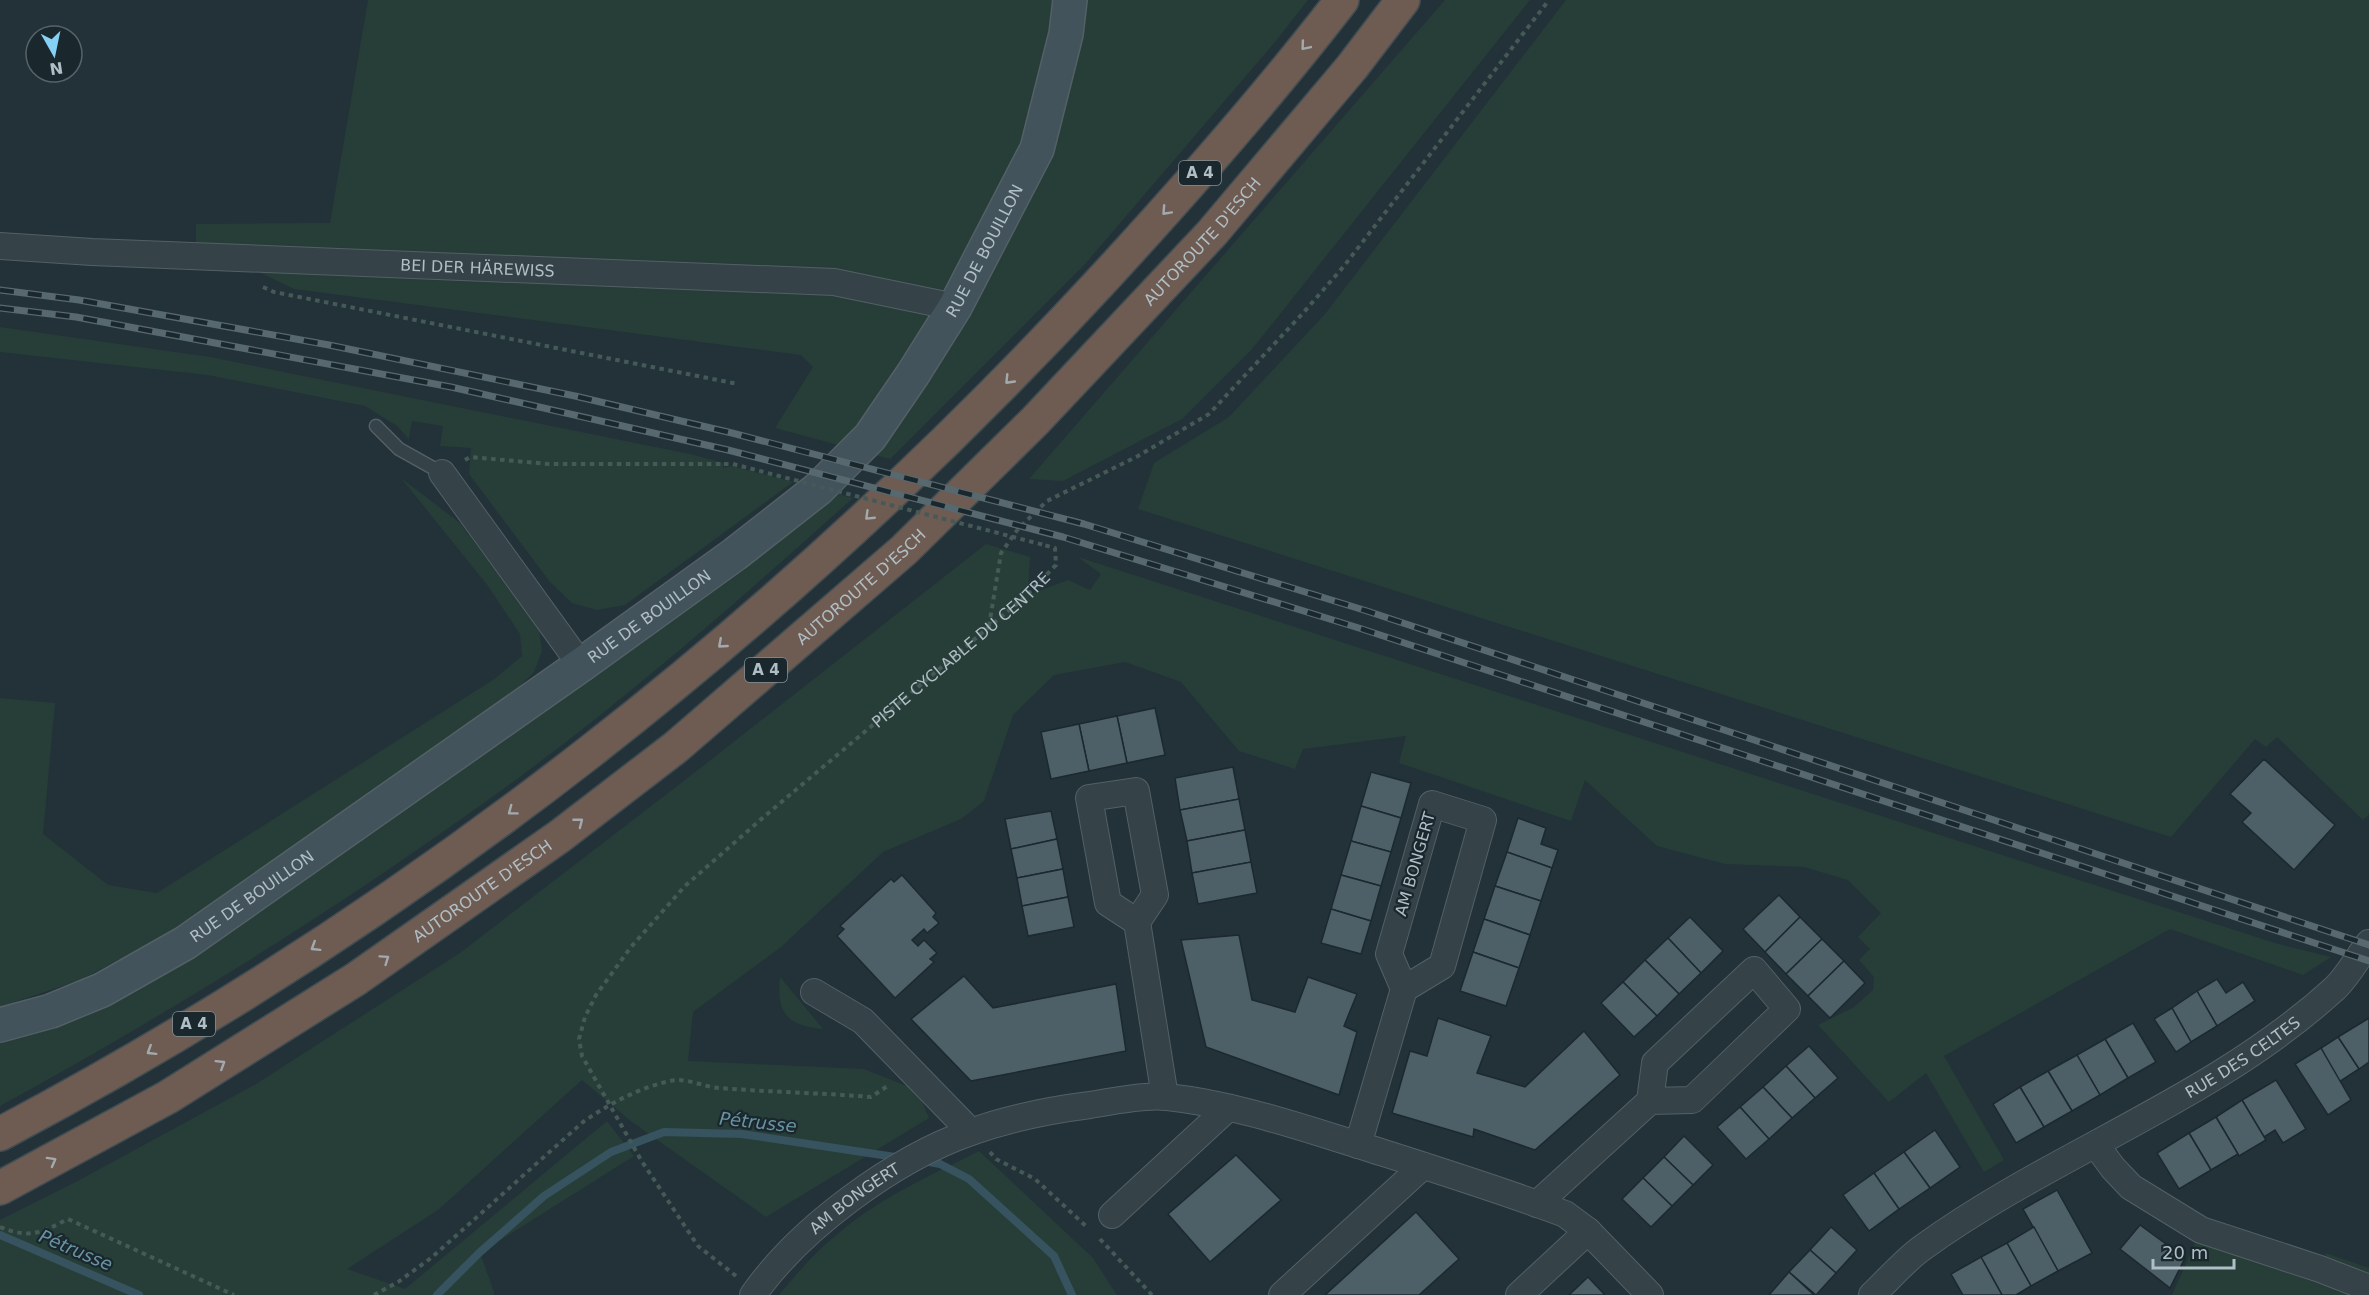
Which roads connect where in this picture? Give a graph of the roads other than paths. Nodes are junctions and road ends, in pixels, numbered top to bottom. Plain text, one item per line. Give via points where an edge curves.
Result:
1 (1070, 0) edge
2 (1342, 0) edge
3 (1403, 0) edge
4 (0, 246) edge
5 (955, 307) junction
6 (376, 426) dead end
7 (442, 473) joint
8 (581, 665) junction
9 (1137, 922) junction
10 (2369, 943) edge
11 (1404, 989) junction
12 (814, 992) dead end
13 (0, 1025) edge
14 (1165, 1097) junction
15 (1650, 1101) junction
16 (1228, 1108) junction
17 (971, 1132) junction
18 (0, 1134) edge
19 (1358, 1145) junction
20 (2096, 1145) junction
21 (1423, 1166) junction
22 (0, 1188) edge
23 (1537, 1204) junction
24 (1112, 1215) dead end
25 (1588, 1232) junction
26 (2369, 1288) edge
27 (754, 1293) edge
28 (1282, 1295) edge
29 (1519, 1295) edge
30 (1650, 1295) edge
31 (1872, 1295) edge

1 - 5 street, RUE DE BOUILLON via 1066,34 1037,149
2 -> 18 highway, A 4 via 1182,194 1013,376 863,521 653,704 382,904 144,1056
22 -> 3 highway, AUTOROUTE D'ESCH / A 4 via 168,1097 356,979 560,836 676,747 904,550 1035,421 1212,233 1352,67
4 - 5 street, BEI DER HÄREWISS via 834,282
5 - 8 street, RUE DE BOUILLON via 870,437 818,489
6 - 7 lane via 399,449
7 - 8 street
8 - 13 street, RUE DE BOUILLON via 185,943 102,990 51,1011
9 - 9 street via 1155,895 1136,790 1089,798 1108,903
9 - 14 street
10 - 20 street, RUE DES CELTES via 2335,989 2272,1038 2181,1098
11 - 11 street, AM BONGERT via 1442,966 1483,820 1432,804 1389,954
11 - 19 street
12 - 17 street via 863,1021
14 - 16 street, AM BONGERT
14 - 17 street, AM BONGERT via 1045,1111
15 - 15 street via 1655,1063 1754,970 1787,1009 1692,1100
15 - 23 street
16 - 19 street, AM BONGERT
16 - 24 street
17 - 27 street, AM BONGERT via 874,1182 824,1219
19 - 21 street, AM BONGERT
20 - 26 street via 2131,1187 2201,1230
20 - 31 street, RUE DES CELTES via 1992,1202 1920,1250
21 - 23 street, AM BONGERT
21 - 28 street
23 - 25 street, AM BONGERT via 1565,1215
25 - 29 street
25 - 30 street, AM BONGERT

